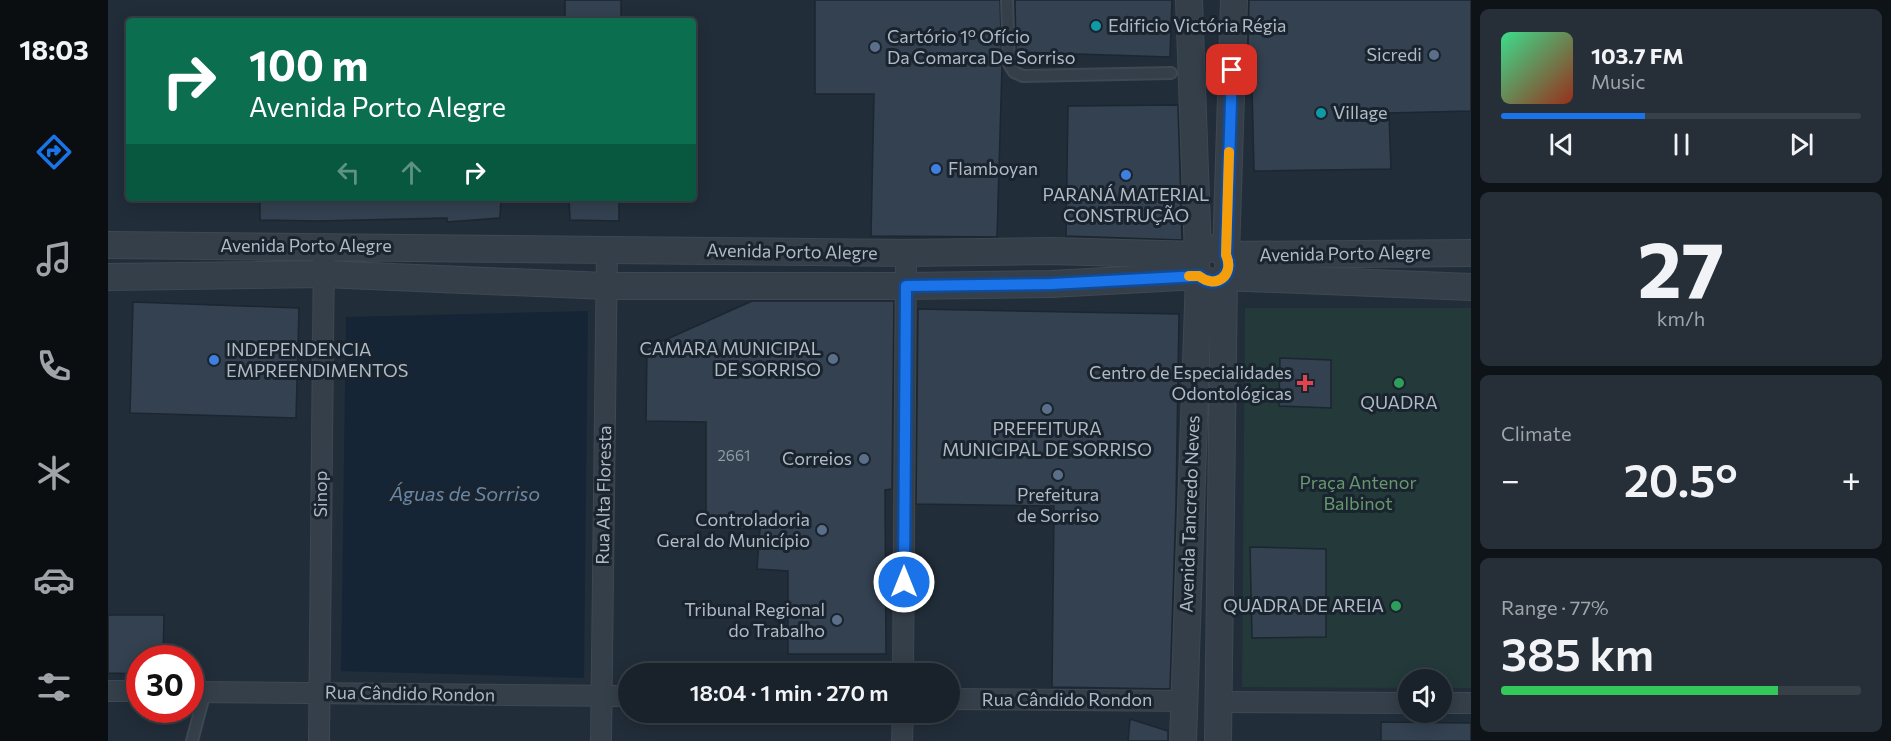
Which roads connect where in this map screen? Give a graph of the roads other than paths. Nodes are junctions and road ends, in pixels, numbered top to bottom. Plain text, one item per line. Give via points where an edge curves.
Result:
1 (1007, 0) edge
2 (1189, 0) edge
3 (1234, 0) edge
4 (1171, 73) dead end
5 (108, 245) edge
6 (324, 246) junction
7 (607, 249) junction
8 (906, 249) junction
9 (1050, 251) junction
10 (1471, 253) edge
11 (1198, 266) junction
12 (1225, 266) junction
13 (323, 274) junction
14 (108, 277) edge
15 (1051, 284) junction
16 (606, 286) junction
17 (906, 286) junction
18 (1471, 287) edge
19 (903, 663) edge
20 (108, 691) edge
21 (126, 691) edge
22 (204, 692) edge
23 (320, 693) junction
24 (601, 696) junction
25 (618, 696) edge
26 (960, 699) edge
27 (1184, 701) junction
28 (1219, 702) junction
29 (1398, 703) edge
30 (1452, 703) edge
31 (1471, 704) edge
32 (194, 723) edge
33 (903, 723) edge
34 (192, 741) edge
35 (319, 741) edge
36 (601, 741) edge
37 (903, 741) edge
38 (1183, 741) edge
39 (1218, 741) edge

1 - 4 lane via 1009,64 1014,72 1023,76
2 - 11 street, Avenida Tancredo Neves
3 - 12 street, Avenida Tancredo Neves
5 - 6 street, Avenida Porto Alegre
6 - 7 street, Avenida Porto Alegre
6 - 13 street, Sinop
7 - 8 street, Avenida Porto Alegre
7 - 16 street, Rua Alta Floresta
8 - 9 street, Avenida Porto Alegre via 954,246
8 - 17 street
9 - 11 street, Avenida Porto Alegre
9 - 15 street
10 - 12 street, Avenida Porto Alegre
11 - 12 street, Avenida Porto Alegre via 1202,252 1213,248 1218,249
11 - 15 street, Avenida Porto Alegre
11 - 27 street, Avenida Tancredo Neves
12 - 18 street, Avenida Porto Alegre
12 - 28 street, Avenida Tancredo Neves
13 - 14 street, Avenida Porto Alegre
13 - 16 street, Avenida Porto Alegre
13 - 23 street, Sinop
15 - 17 street, Avenida Porto Alegre
16 - 17 street, Avenida Porto Alegre
16 - 24 street, Rua Alta Floresta
17 - 19 street
20 - 21 street
22 - 23 street, Rua Cândido Rondon
23 - 24 street, Rua Cândido Rondon
23 - 35 street, Sinop
24 - 25 street, Rua Cândido Rondon
24 - 36 street, Rua Alta Floresta
26 - 27 street, Rua Cândido Rondon
27 - 38 street, Avenida Tancredo Neves
28 - 29 street
28 - 39 street, Avenida Tancredo Neves
30 - 31 street
32 - 34 lane
33 - 37 street

